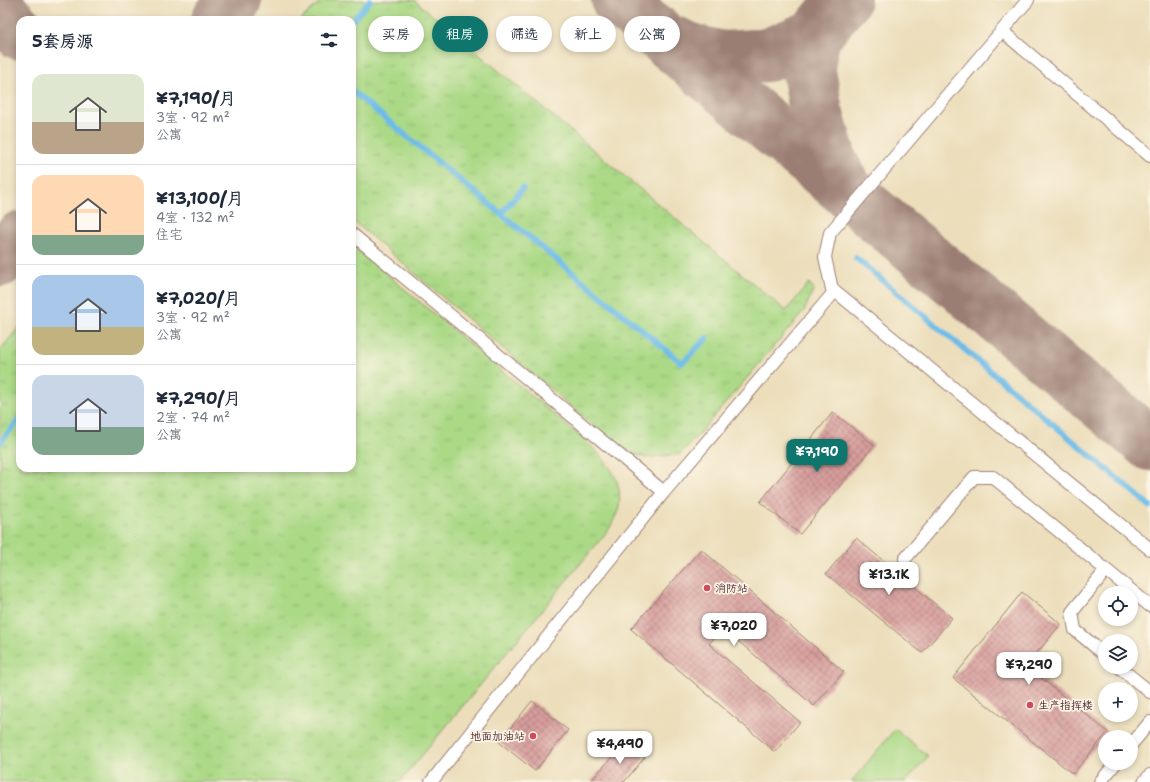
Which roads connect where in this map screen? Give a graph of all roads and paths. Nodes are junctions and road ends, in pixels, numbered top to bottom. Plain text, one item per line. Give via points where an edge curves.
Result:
1 (1028, 0) edge
2 (1002, 32) junction
3 (1150, 156) edge
4 (356, 237) edge
5 (833, 294) junction
6 (664, 492) junction
7 (1150, 549) edge
8 (905, 559) dead end
9 (1106, 570) junction
10 (1150, 606) edge
11 (1098, 649) edge
12 (1128, 674) edge
13 (1150, 692) edge
14 (1150, 722) edge
15 (1138, 737) edge
16 (1110, 770) edge
17 (1150, 775) edge
18 (432, 782) edge
19 (1100, 782) edge
20 (1144, 782) edge

1 - 2 lane
2 - 3 lane
2 - 5 lane via 830,233 825,257
4 - 6 lane
5 - 6 lane
5 - 7 lane via 835,291
6 - 18 lane
8 - 9 lane via 974,477 993,477
9 - 10 lane
9 - 11 lane via 1072,612 1075,630
12 - 13 lane
14 - 15 lane
16 - 19 lane
17 - 20 lane

